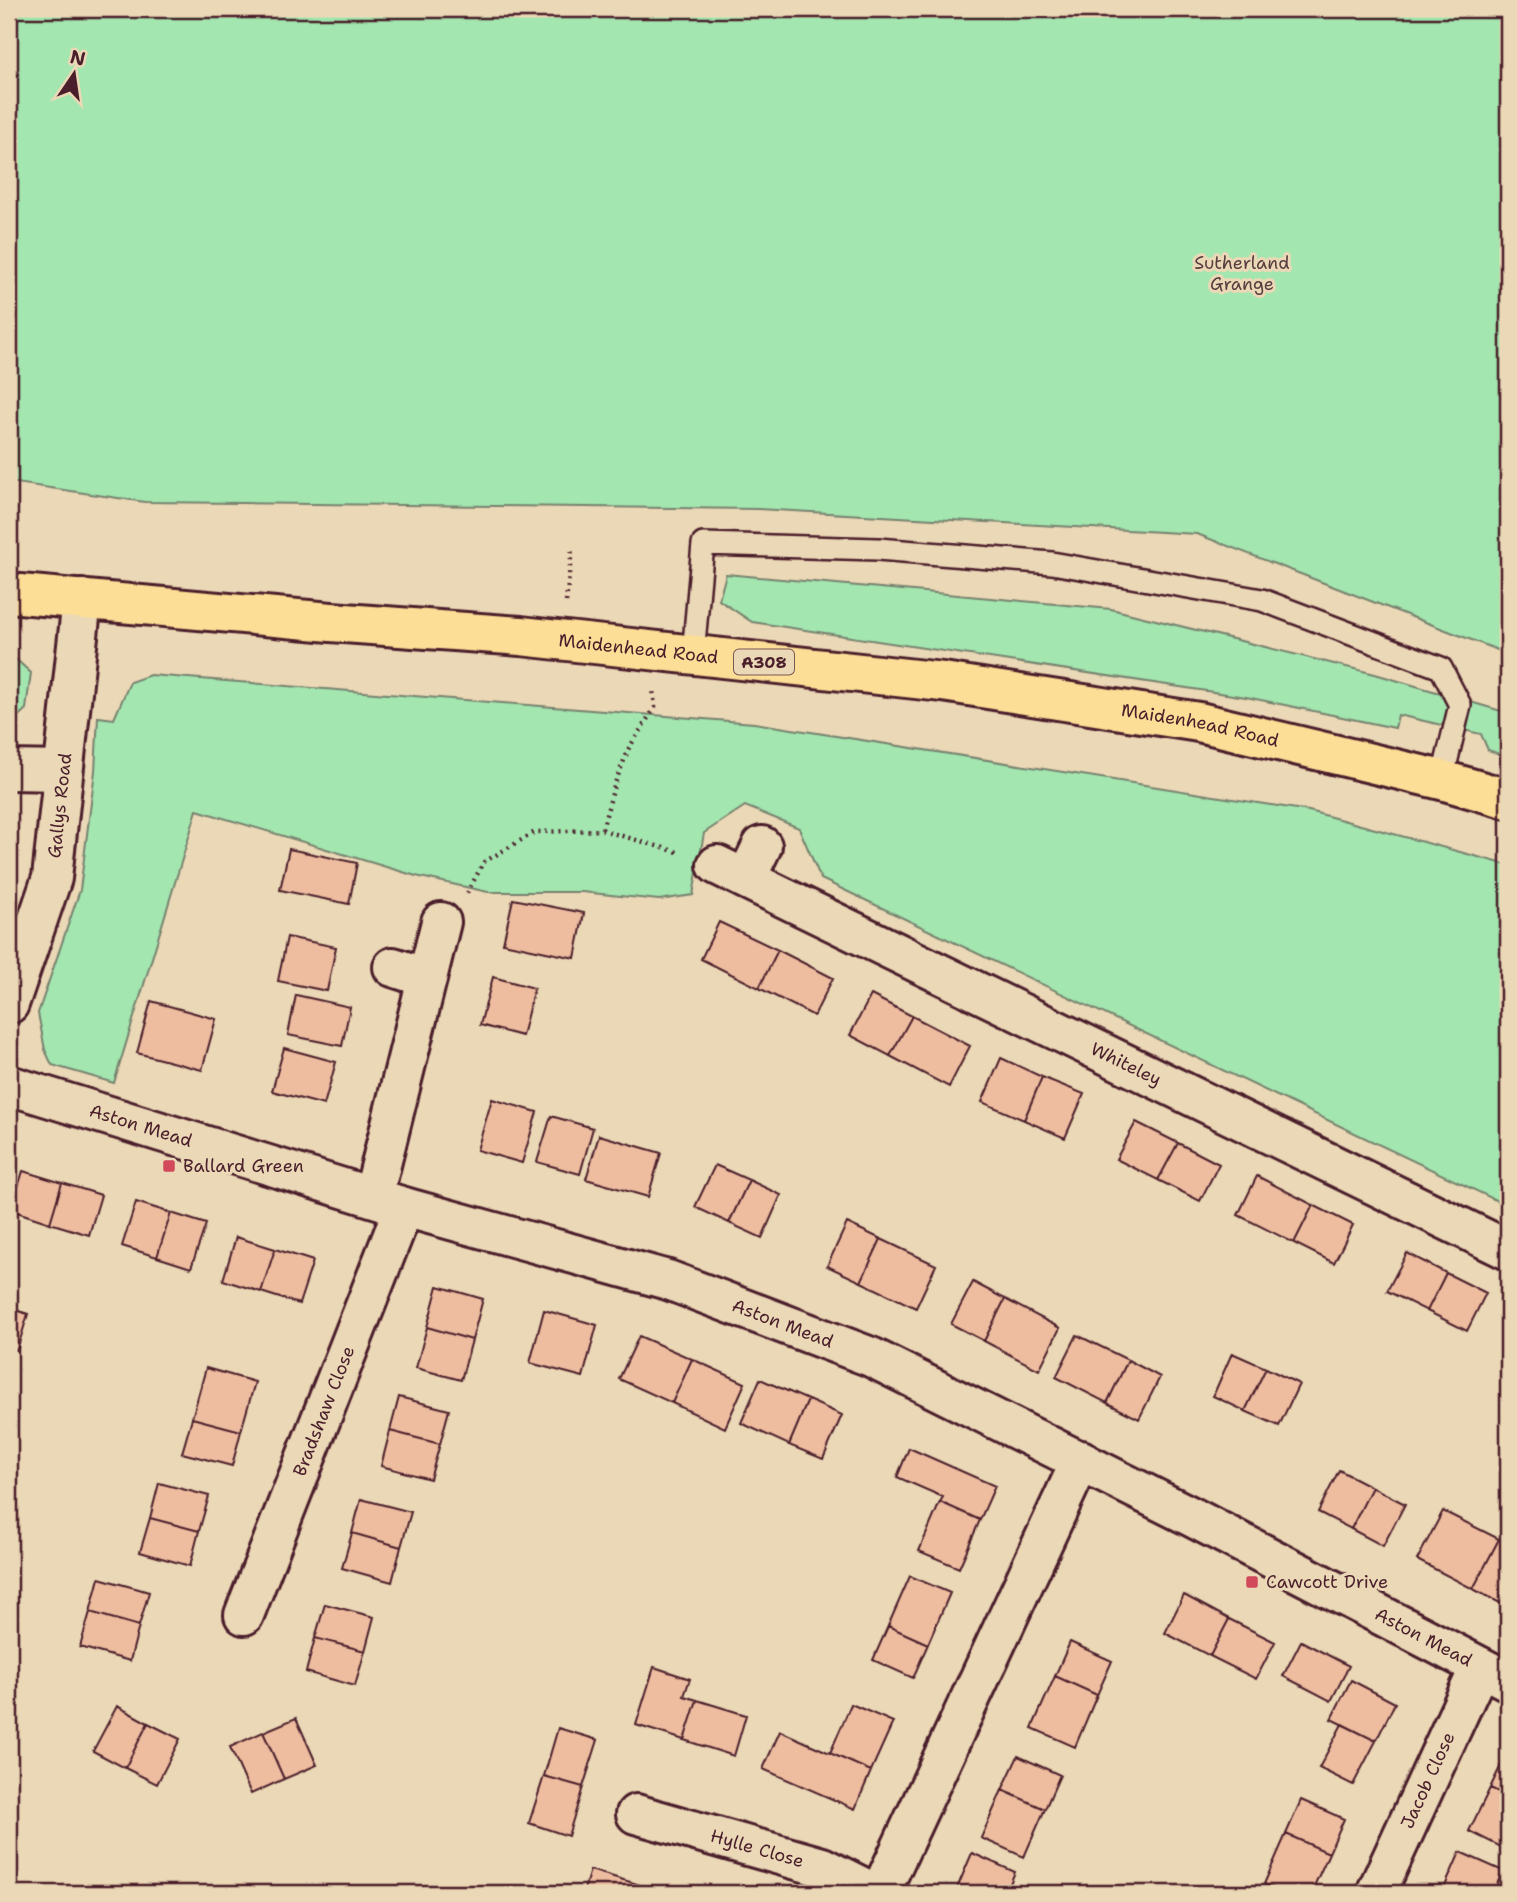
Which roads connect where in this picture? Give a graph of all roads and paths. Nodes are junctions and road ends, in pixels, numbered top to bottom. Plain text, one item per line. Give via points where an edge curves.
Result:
1 (9, 593) edge
2 (82, 599) junction
3 (654, 650) junction
4 (693, 654) junction
5 (9, 770) edge
6 (63, 771) junction
7 (1442, 780) junction
8 (1508, 799) edge
9 (601, 830) junction
10 (762, 846) dead end
11 (731, 872) junction
12 (441, 922) joint
13 (9, 1004) edge
14 (9, 1085) edge
15 (389, 1202) junction
16 (1508, 1250) edge
17 (1081, 1460) junction
18 (244, 1615) dead end
19 (1494, 1674) edge
20 (635, 1813) dead end
21 (874, 1893) edge
22 (880, 1893) edge
23 (1376, 1893) edge

1 - 2 main road, Maidenhead Road / A308
2 - 3 main road, Maidenhead Road / A308
2 - 6 street, Gallys Road
3 - 4 main road, Maidenhead Road / A308
3 - 9 path via 655,707 629,748
4 - 7 main road, Maidenhead Road / A308 via 943,682 1199,722
4 - 7 lane via 703,544 878,549 1052,563 1262,600 1441,668 1460,705
5 - 6 street
6 - 13 street, Gallys Road via 52,878
7 - 8 main road, Maidenhead Road / A308
9 - 11 path
9 - 12 path via 534,832 484,862 459,906
10 - 11 street
11 - 16 street, Whiteley
12 - 15 street via 410,973
14 - 15 street, Aston Mead
15 - 17 street, Aston Mead via 668,1280 871,1357
15 - 18 street, Bradshaw Close
17 - 19 street, Aston Mead
17 - 22 street
19 - 23 street, Jacob Close
20 - 21 street, Hylle Close via 822,1867

